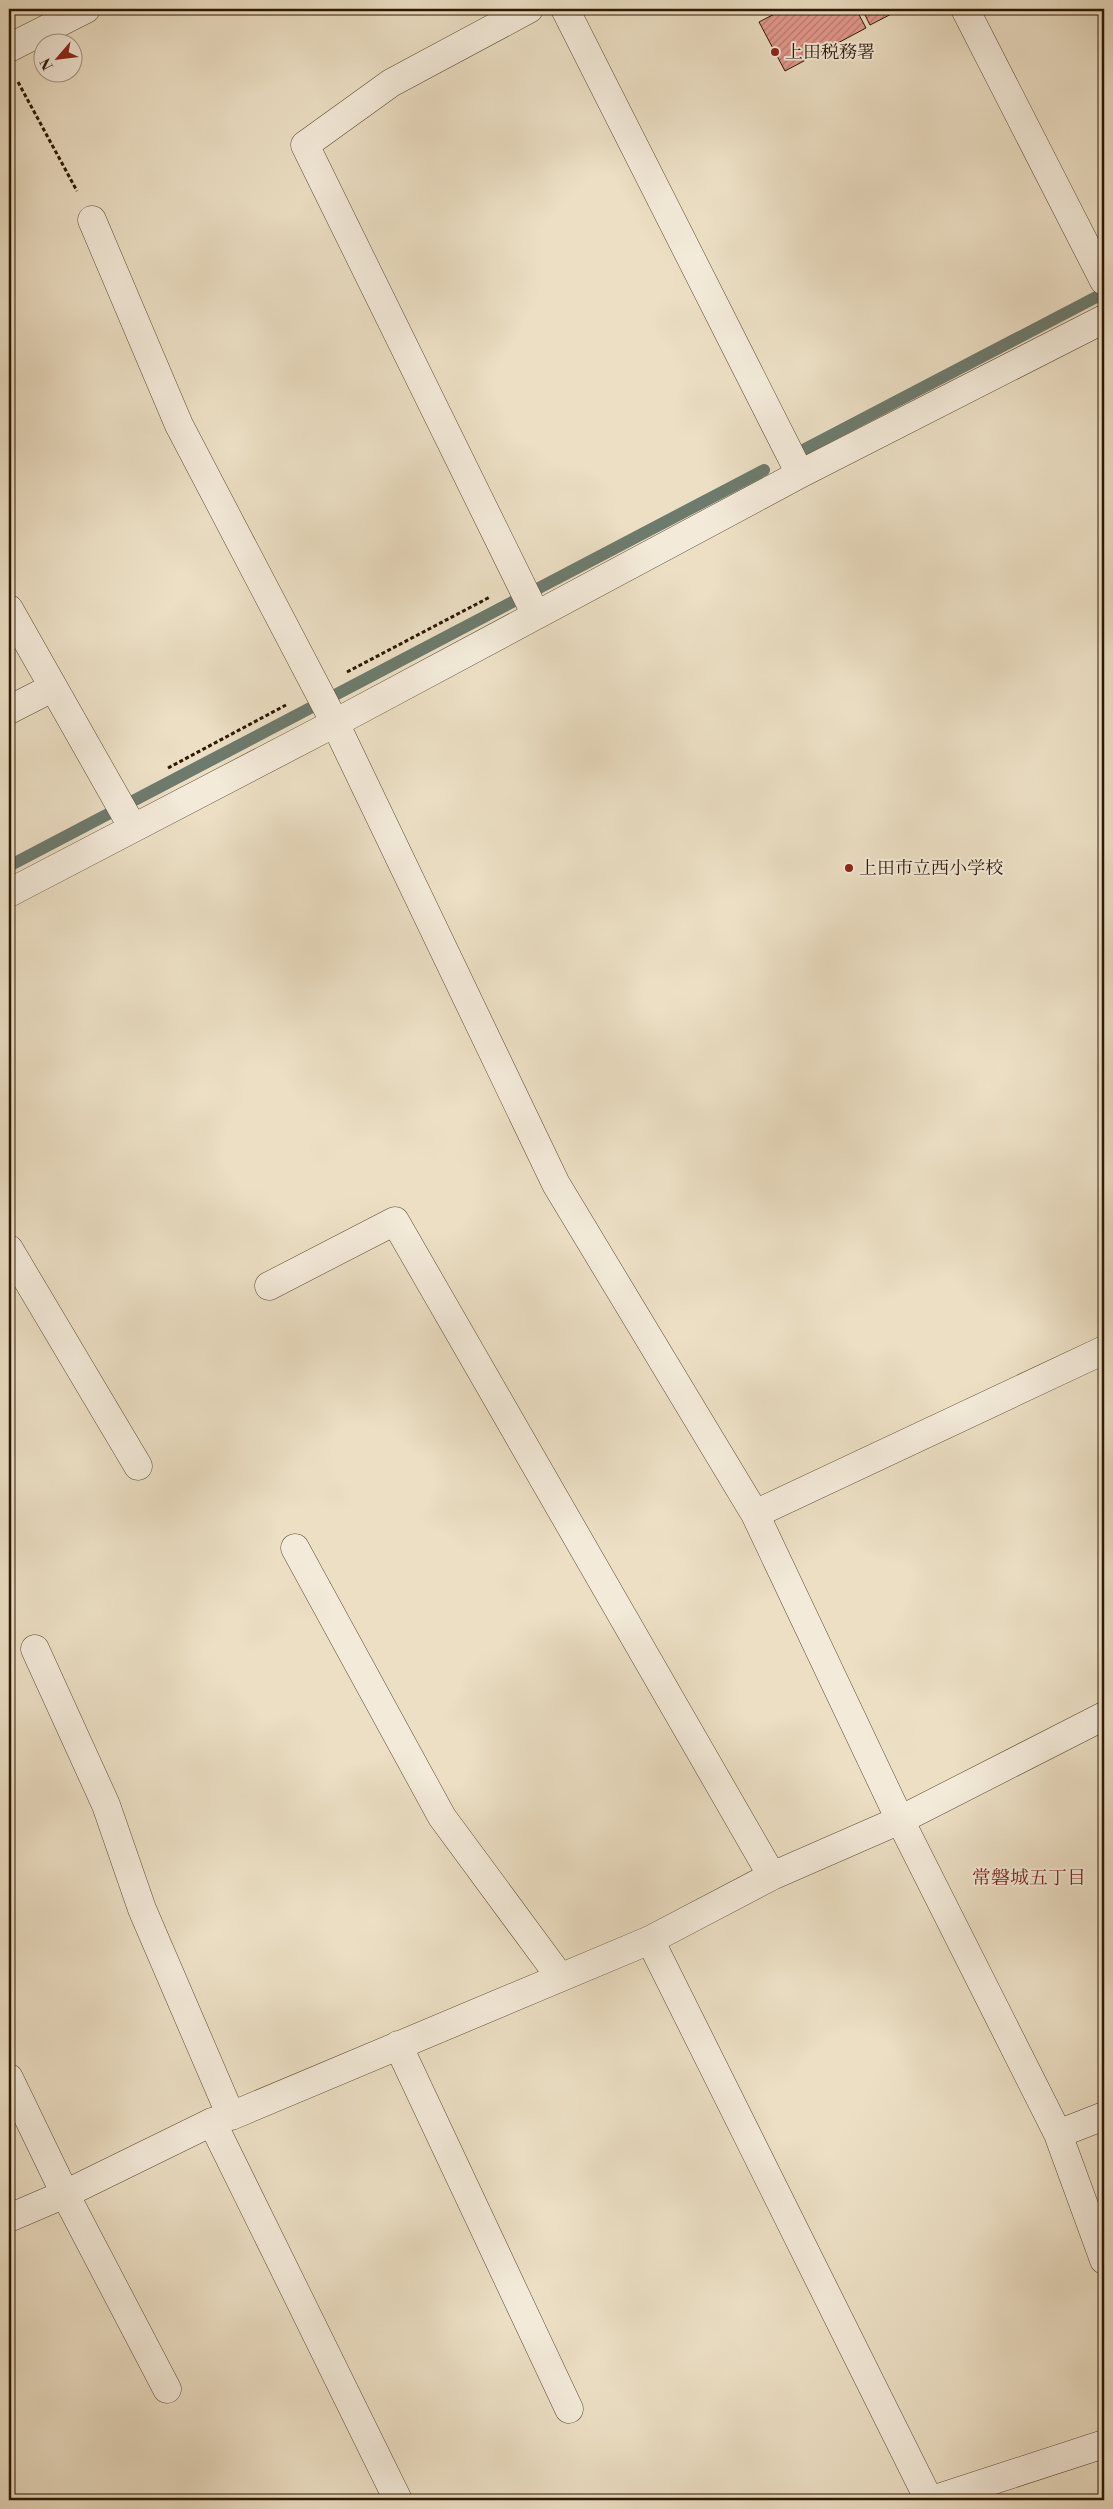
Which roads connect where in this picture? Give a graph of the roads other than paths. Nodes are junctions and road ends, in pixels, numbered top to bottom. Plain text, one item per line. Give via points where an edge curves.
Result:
1 (86, 9) edge
2 (529, 9) edge
3 (564, 9) edge
4 (965, 9) edge
5 (10, 44) edge
6 (92, 220) road end
7 (1104, 280) edge
8 (1104, 319) edge
9 (800, 474) junction
10 (9, 609) edge
11 (536, 615) junction
12 (52, 688) junction
13 (9, 710) edge
14 (334, 724) junction
15 (133, 828) junction
16 (9, 893) edge
17 (9, 1249) edge
18 (269, 1286) dead end
19 (1104, 1350) edge
20 (138, 1466) dead end
21 (755, 1514) junction
22 (295, 1548) dead end
23 (35, 1649) dead end
24 (1104, 1716) edge
25 (900, 1820) junction
26 (772, 1876) junction
27 (650, 1940) junction
28 (560, 1977) junction
29 (398, 2045) junction
30 (9, 2078) edge
31 (1104, 2116) edge
32 (222, 2119) junction
33 (1058, 2134) junction
34 (65, 2194) junction
35 (9, 2218) edge
36 (1104, 2260) edge
37 (167, 2389) dead end
38 (569, 2409) dead end
39 (1104, 2444) edge
40 (398, 2500) edge
41 (930, 2500) edge

1 - 5 street
2 - 11 street via 391,84 306,145
3 - 9 street
4 - 7 street
6 - 14 street via 179,424
8 - 9 street
9 - 11 street
10 - 12 street
11 - 14 street
12 - 13 street
12 - 15 street
14 - 15 street
14 - 21 street via 556,1184
15 - 16 street
17 - 20 street
18 - 26 street via 395,1221
19 - 21 street
21 - 25 street
22 - 28 street via 442,1817
23 - 32 street via 106,1804 142,1909
24 - 25 street
25 - 26 street
25 - 33 street
26 - 27 street
27 - 28 street
27 - 41 street
28 - 29 street
29 - 32 street
29 - 38 street
30 - 34 street
31 - 33 street
32 - 34 street
32 - 40 street
33 - 36 street
34 - 35 street
34 - 37 street
39 - 41 street

